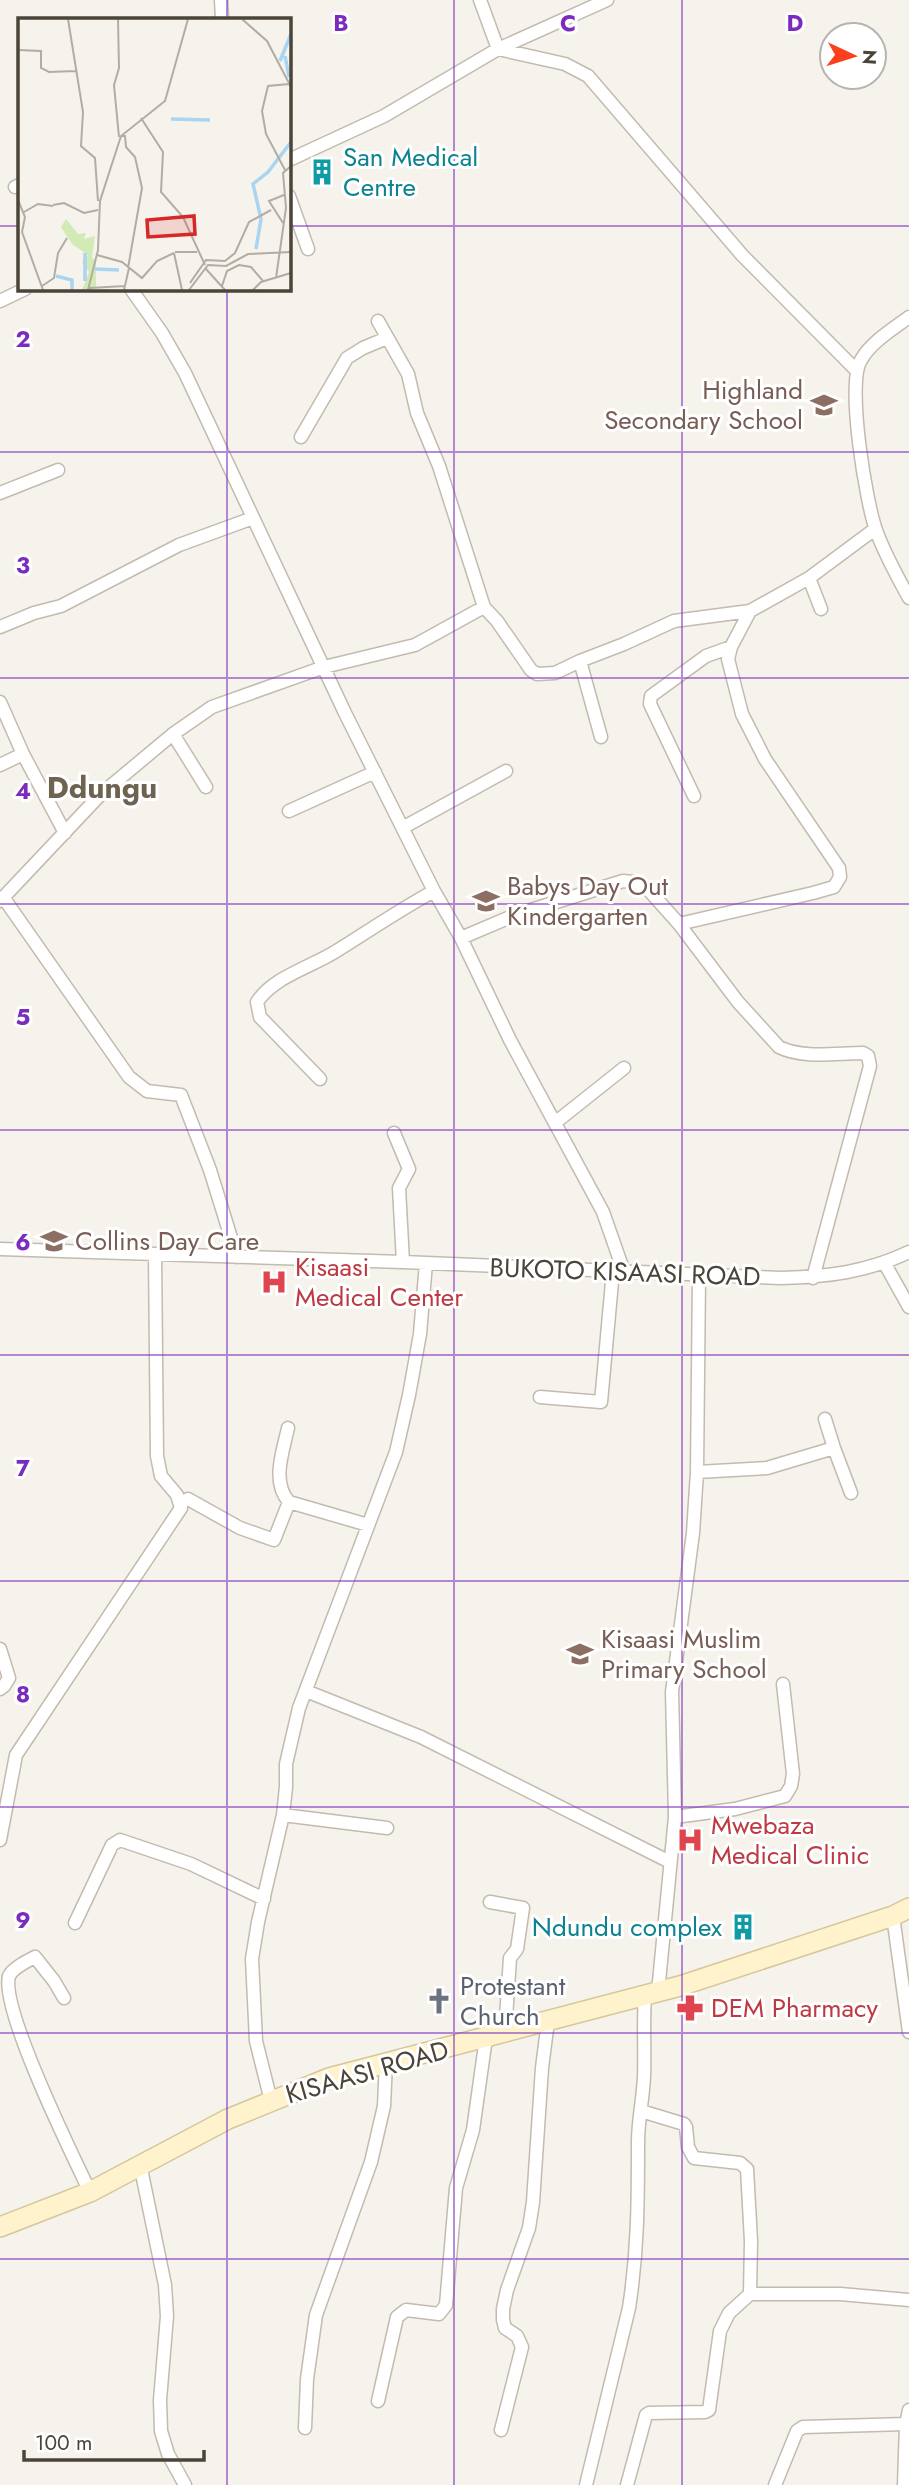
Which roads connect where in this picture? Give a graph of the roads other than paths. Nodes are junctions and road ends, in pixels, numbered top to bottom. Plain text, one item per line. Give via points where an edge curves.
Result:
1 (221, 0) edge
2 (480, 0) edge
3 (607, 0) edge
4 (222, 18) edge
5 (498, 49) junction
6 (290, 160) edge
7 (290, 199) edge
8 (308, 249) dead end
9 (22, 290) edge
10 (132, 290) edge
11 (1, 297) edge
12 (909, 317) edge
13 (378, 321) dead end
14 (387, 338) junction
15 (856, 370) junction
16 (302, 437) dead end
17 (58, 470) dead end
18 (0, 493) edge
19 (253, 518) junction
20 (875, 529) junction
21 (809, 578) junction
22 (904, 579) edge
23 (909, 598) edge
24 (484, 607) junction
25 (821, 609) dead end
26 (750, 611) junction
27 (0, 627) edge
28 (731, 647) junction
29 (580, 661) junction
30 (324, 667) junction
31 (0, 702) edge
32 (173, 734) junction
33 (601, 737) dead end
34 (23, 754) junction
35 (0, 765) edge
36 (506, 771) dead end
37 (375, 772) junction
38 (206, 786) dead end
39 (694, 796) dead end
40 (289, 811) dead end
41 (404, 827) junction
42 (65, 833) junction
43 (434, 891) junction
44 (2, 899) edge
45 (679, 924) junction
46 (461, 938) junction
47 (624, 1068) dead end
48 (320, 1079) dead end
49 (556, 1122) junction
50 (394, 1133) dead end
51 (0, 1249) edge
52 (909, 1252) edge
53 (155, 1254) junction
54 (237, 1257) junction
55 (403, 1262) junction
56 (426, 1263) junction
57 (885, 1264) junction
58 (619, 1272) junction
59 (699, 1275) junction
60 (813, 1278) junction
61 (909, 1307) edge
62 (540, 1397) dead end
63 (825, 1419) dead end
64 (288, 1428) dead end
65 (834, 1448) junction
66 (697, 1472) junction
67 (851, 1493) dead end
68 (289, 1502) junction
69 (180, 1503) junction
70 (368, 1525) junction
71 (0, 1649) edge
72 (783, 1684) dead end
73 (0, 1689) edge
74 (306, 1691) junction
75 (283, 1815) junction
76 (675, 1817) junction
77 (387, 1828) dead end
78 (0, 1840) edge
79 (670, 1862) junction
80 (264, 1899) junction
81 (490, 1902) dead end
82 (901, 1912) edge
83 (75, 1923) dead end
84 (652, 1994) junction
85 (64, 1998) dead end
86 (548, 2021) junction
87 (909, 2032) edge
88 (495, 2035) junction
89 (386, 2062) junction
90 (271, 2101) junction
91 (641, 2111) junction
92 (140, 2164) junction
93 (90, 2192) junction
94 (0, 2227) edge
95 (750, 2294) junction
96 (909, 2300) edge
97 (378, 2401) dead end
98 (907, 2417) edge
99 (305, 2428) dead end
100 (501, 2430) dead end
101 (185, 2485) edge
102 (586, 2485) edge
103 (628, 2485) edge
104 (775, 2485) edge
105 (904, 2485) edge

1 - 4 street
2 - 5 street
3 - 5 street
5 - 6 street via 384,116
5 - 15 street via 588,75 734,246
7 - 8 street
9 - 11 street
10 - 19 street via 185,373
12 - 15 street via 867,351
13 - 14 street
14 - 16 street via 347,358
14 - 24 street via 408,374 416,413 439,466
15 - 20 street via 857,418
17 - 18 street
19 - 27 street via 179,545 61,606
19 - 30 street
20 - 21 street
20 - 22 street
21 - 25 street
21 - 26 street
22 - 23 street
24 - 29 street via 537,674 555,673
24 - 30 street via 415,645
26 - 28 street
26 - 29 street via 674,621
28 - 39 street via 706,656 651,696 650,704
28 - 45 street via 729,669 753,738 839,868 840,877 834,887
29 - 33 street
30 - 32 street via 212,707
30 - 37 street
31 - 34 street
32 - 38 street
32 - 42 street via 101,794
34 - 35 street
34 - 42 street
36 - 41 street
37 - 40 street
37 - 41 street
41 - 43 street
42 - 44 street
43 - 46 street
43 - 48 street via 287,976 261,996 257,1003 260,1017
44 - 54 street via 129,1077 147,1091 181,1095
45 - 46 street via 646,887 623,881
45 - 60 street via 779,1047 805,1053 863,1054 870,1060
46 - 49 street
47 - 49 street
49 - 58 street via 603,1212
50 - 55 street via 410,1169 399,1188
51 - 53 street, BUKOTO KISAASI ROAD
52 - 57 street, BUKOTO KISAASI ROAD
53 - 54 street, BUKOTO KISAASI ROAD
53 - 69 street via 157,1456 161,1476
54 - 55 street, BUKOTO KISAASI ROAD
55 - 56 street, BUKOTO KISAASI ROAD
56 - 58 street, BUKOTO KISAASI ROAD
56 - 70 street via 409,1395 396,1452
57 - 60 street, BUKOTO KISAASI ROAD
57 - 61 street
58 - 59 street, BUKOTO KISAASI ROAD
58 - 62 street via 601,1402
59 - 60 street, BUKOTO KISAASI ROAD
59 - 66 street
63 - 65 street
64 - 68 street via 279,1479
65 - 66 street via 767,1468
65 - 67 street
66 - 76 street via 671,1692
68 - 69 street via 274,1540 240,1528 188,1499
68 - 70 street
69 - 78 street via 178,1513 16,1755
70 - 74 street
71 - 73 street via 9,1678
72 - 76 street via 793,1774 786,1796
74 - 75 street via 286,1764
74 - 79 street via 421,1737
75 - 77 street
75 - 80 street
76 - 79 street
79 - 84 street
80 - 83 street via 218,1875 120,1840 112,1844
80 - 90 street via 252,1995 256,2041
81 - 88 street via 523,1908
82 - 84 main road, KISAASI ROAD
82 - 87 street
84 - 86 main road, KISAASI ROAD
84 - 91 street
85 - 93 street via 35,1957 8,1979 24,2052
86 - 88 main road, KISAASI ROAD
86 - 100 street via 529,2228 503,2309 505,2328 517,2336 522,2347
88 - 89 main road, KISAASI ROAD
88 - 97 street via 456,2188 446,2305 439,2314 406,2310 397,2317
89 - 90 main road, KISAASI ROAD
89 - 99 street via 384,2106 371,2162 316,2315
90 - 92 main road, KISAASI ROAD
91 - 95 street via 684,2124 694,2158 740,2163 747,2169
91 - 102 street via 633,2282
92 - 93 main road, KISAASI ROAD
92 - 101 street via 165,2285 161,2431
93 - 94 main road, KISAASI ROAD
95 - 96 street
95 - 103 street via 729,2313 720,2331 709,2410 646,2415
98 - 104 street via 803,2427 797,2431
98 - 105 street

